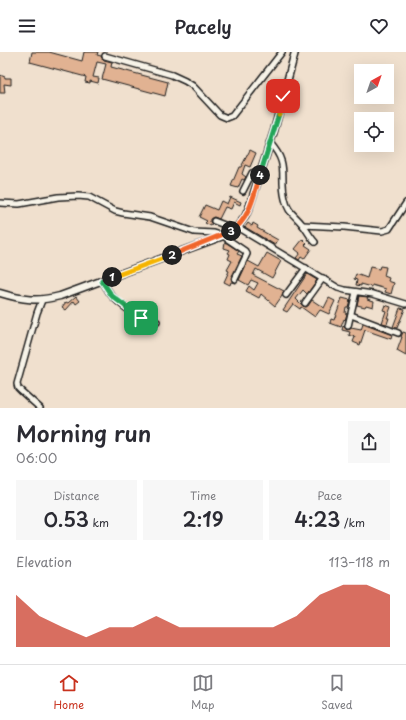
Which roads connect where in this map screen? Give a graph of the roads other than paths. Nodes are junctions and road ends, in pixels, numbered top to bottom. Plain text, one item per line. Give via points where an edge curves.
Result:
1 (282, 52) edge
2 (295, 52) edge
3 (105, 56) dead end
4 (270, 143) junction
5 (260, 174) junction
6 (243, 191) dead end
7 (0, 203) edge
8 (406, 203) edge
9 (214, 221) dead end
10 (303, 225) junction
11 (236, 228) junction
12 (223, 236) junction
13 (315, 242) dead end
14 (306, 268) junction
15 (323, 278) junction
16 (235, 279) dead end
17 (102, 281) junction
18 (356, 292) junction
19 (0, 293) edge
20 (286, 294) dead end
21 (42, 300) junction
22 (305, 303) dead end
23 (406, 304) edge
24 (351, 315) junction
25 (157, 322) dead end
26 (348, 326) dead end
27 (398, 333) dead end
28 (40, 408) edge

1 - 3 street via 232,116 227,118 220,115 185,81
2 - 4 main road
4 - 5 main road
4 - 10 street via 282,162 286,205
5 - 6 street via 252,173
5 - 11 main road via 249,208
7 - 12 street via 19,204 84,196 115,211 155,219 194,232
8 - 10 street via 389,229 382,231
9 - 11 street
10 - 13 street
11 - 12 main road
11 - 14 street
12 - 16 street via 247,254
12 - 17 main road
14 - 15 street
14 - 20 street
15 - 18 street via 338,288
15 - 22 street
17 - 21 main road
17 - 25 street via 112,296 127,308 141,318
18 - 23 street via 373,294
18 - 24 street
19 - 21 main road via 26,300
21 - 28 street via 36,313 18,384 20,391
24 - 26 street
24 - 27 street

